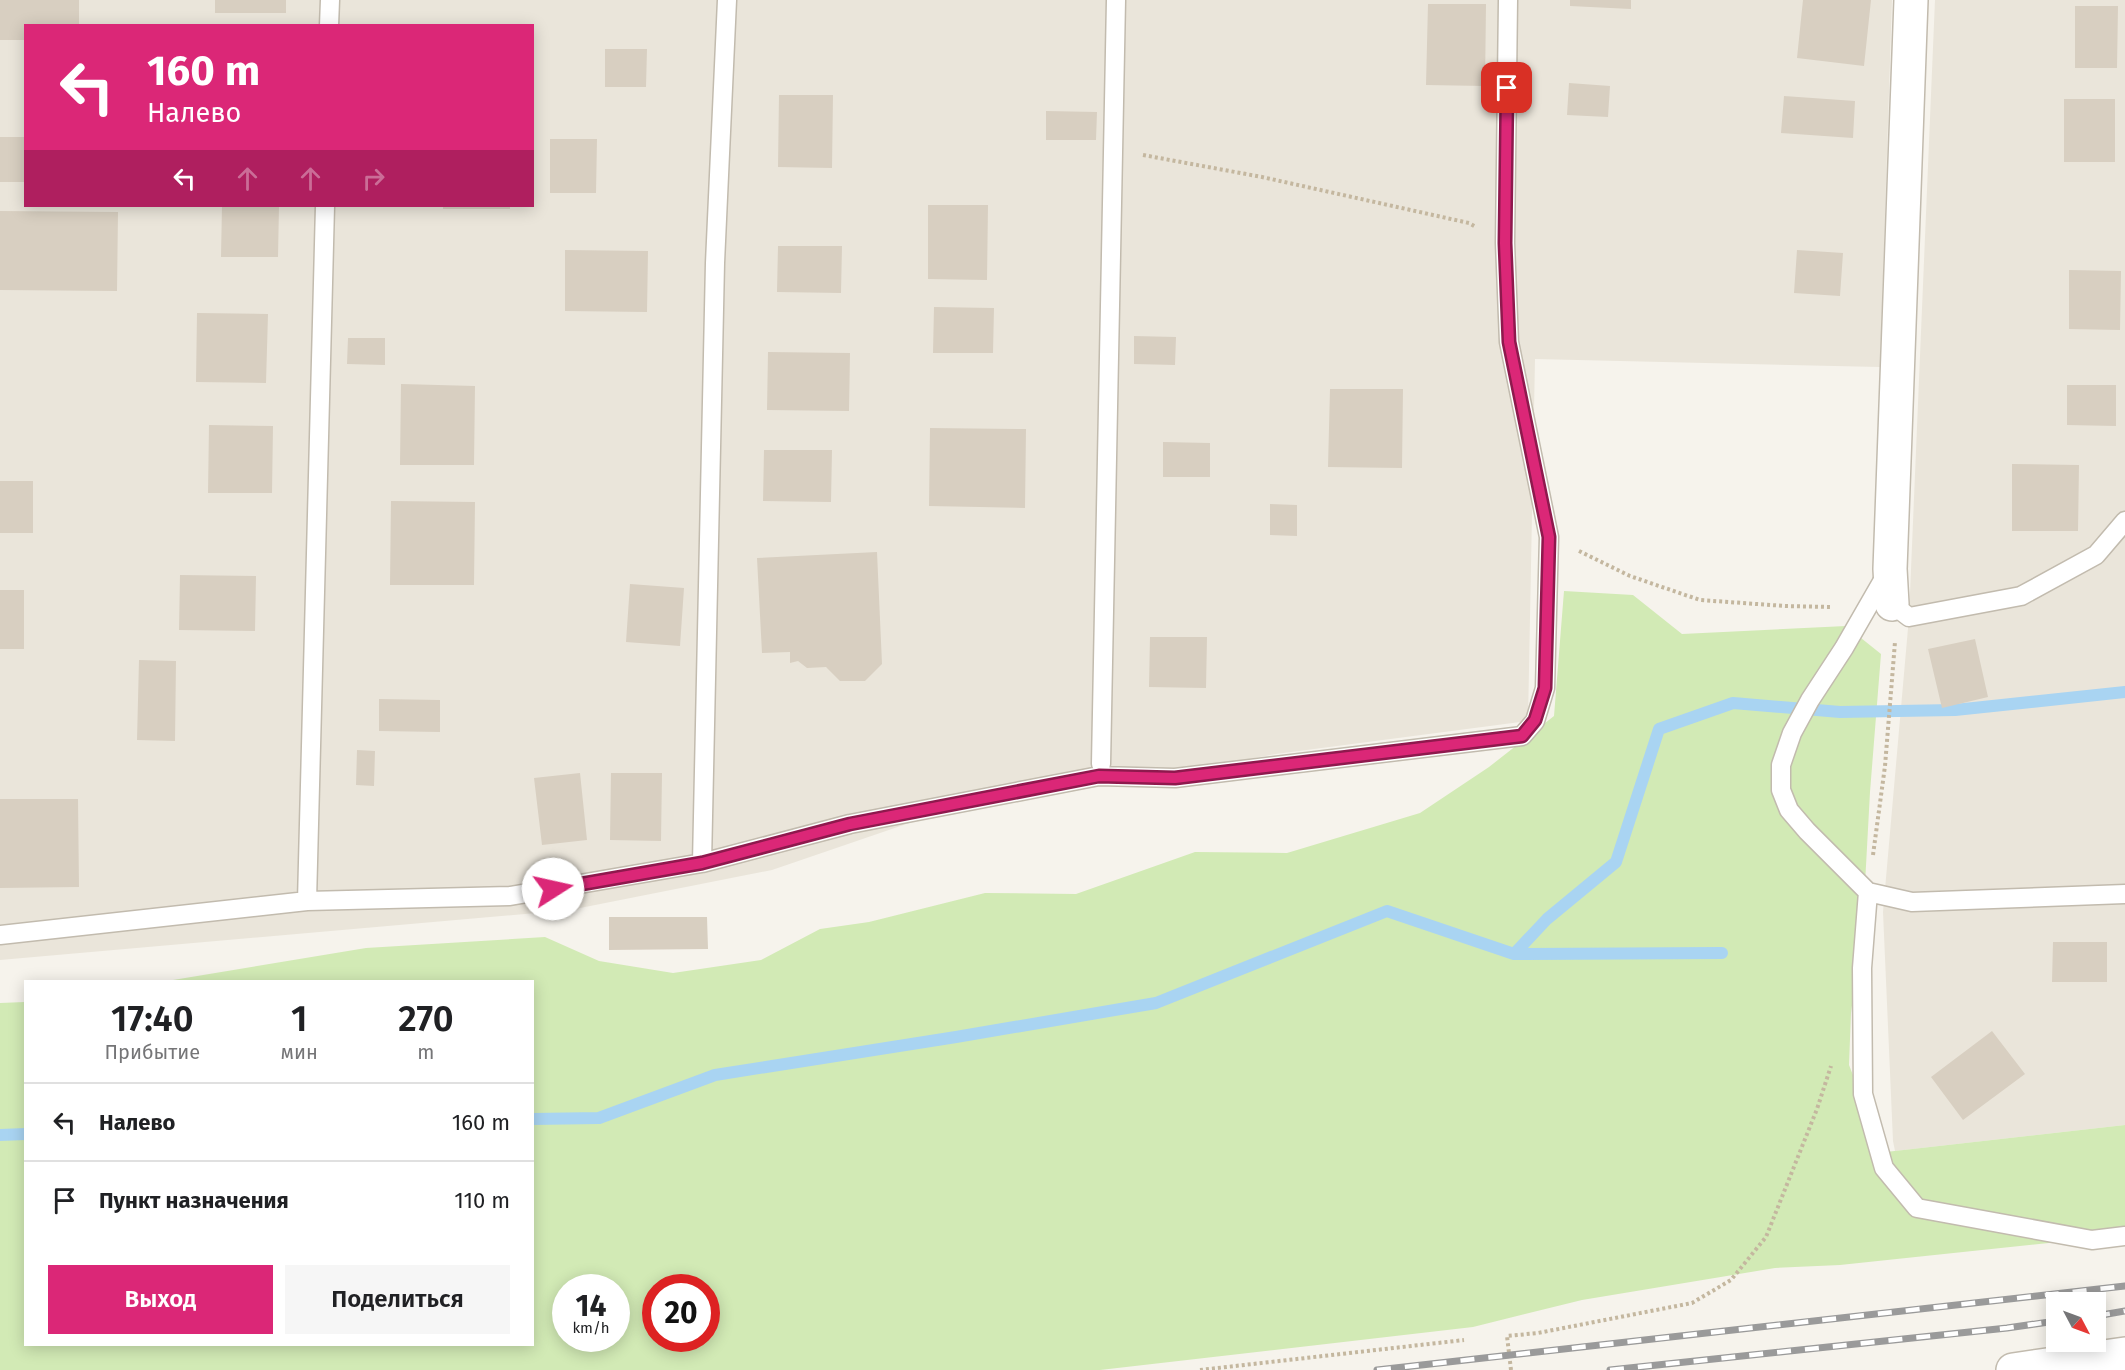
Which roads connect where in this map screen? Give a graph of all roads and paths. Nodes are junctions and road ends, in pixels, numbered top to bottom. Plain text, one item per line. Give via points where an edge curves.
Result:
1 (330, 0) edge
2 (727, 0) edge
3 (1116, 0) edge
4 (1508, 0) edge
5 (1911, 0) edge
6 (329, 24) edge
7 (1112, 148) junction
8 (325, 207) edge
9 (1505, 243) junction
10 (2125, 521) edge
11 (1549, 537) junction
12 (1880, 606) junction
13 (1895, 641) dead end
14 (1101, 764) dead end
15 (702, 863) junction
16 (1868, 892) junction
17 (2125, 894) edge
18 (307, 901) junction
19 (0, 935) edge
20 (1831, 1065) dead end
21 (2125, 1236) edge
22 (1464, 1340) dead end
23 (2125, 1354) edge
24 (1200, 1370) edge
25 (1511, 1370) edge
26 (2013, 1370) edge

1 - 6 lane
2 - 15 lane via 715,263
3 - 7 lane
4 - 9 lane
5 - 12 street via 1890,569
7 - 9 path via 1469,223
7 - 14 lane
8 - 18 lane
9 - 11 lane via 1509,342
10 - 12 lane via 2096,555 2020,596 1909,617
11 - 12 path via 1630,576 1700,600 1785,606
11 - 15 lane via 1545,688 1535,720 1522,736 1175,778 1099,776 850,824
12 - 16 lane via 1810,700 1781,765 1781,790 1790,810
13 - 16 path via 1885,766
15 - 18 lane via 510,896
16 - 17 lane via 1911,902
16 - 21 lane via 1862,968 1863,1094 1884,1168 1917,1208 2092,1240
18 - 19 lane
20 - 25 path via 1766,1237 1731,1280 1692,1303 1507,1336
22 - 24 path
23 - 26 street

